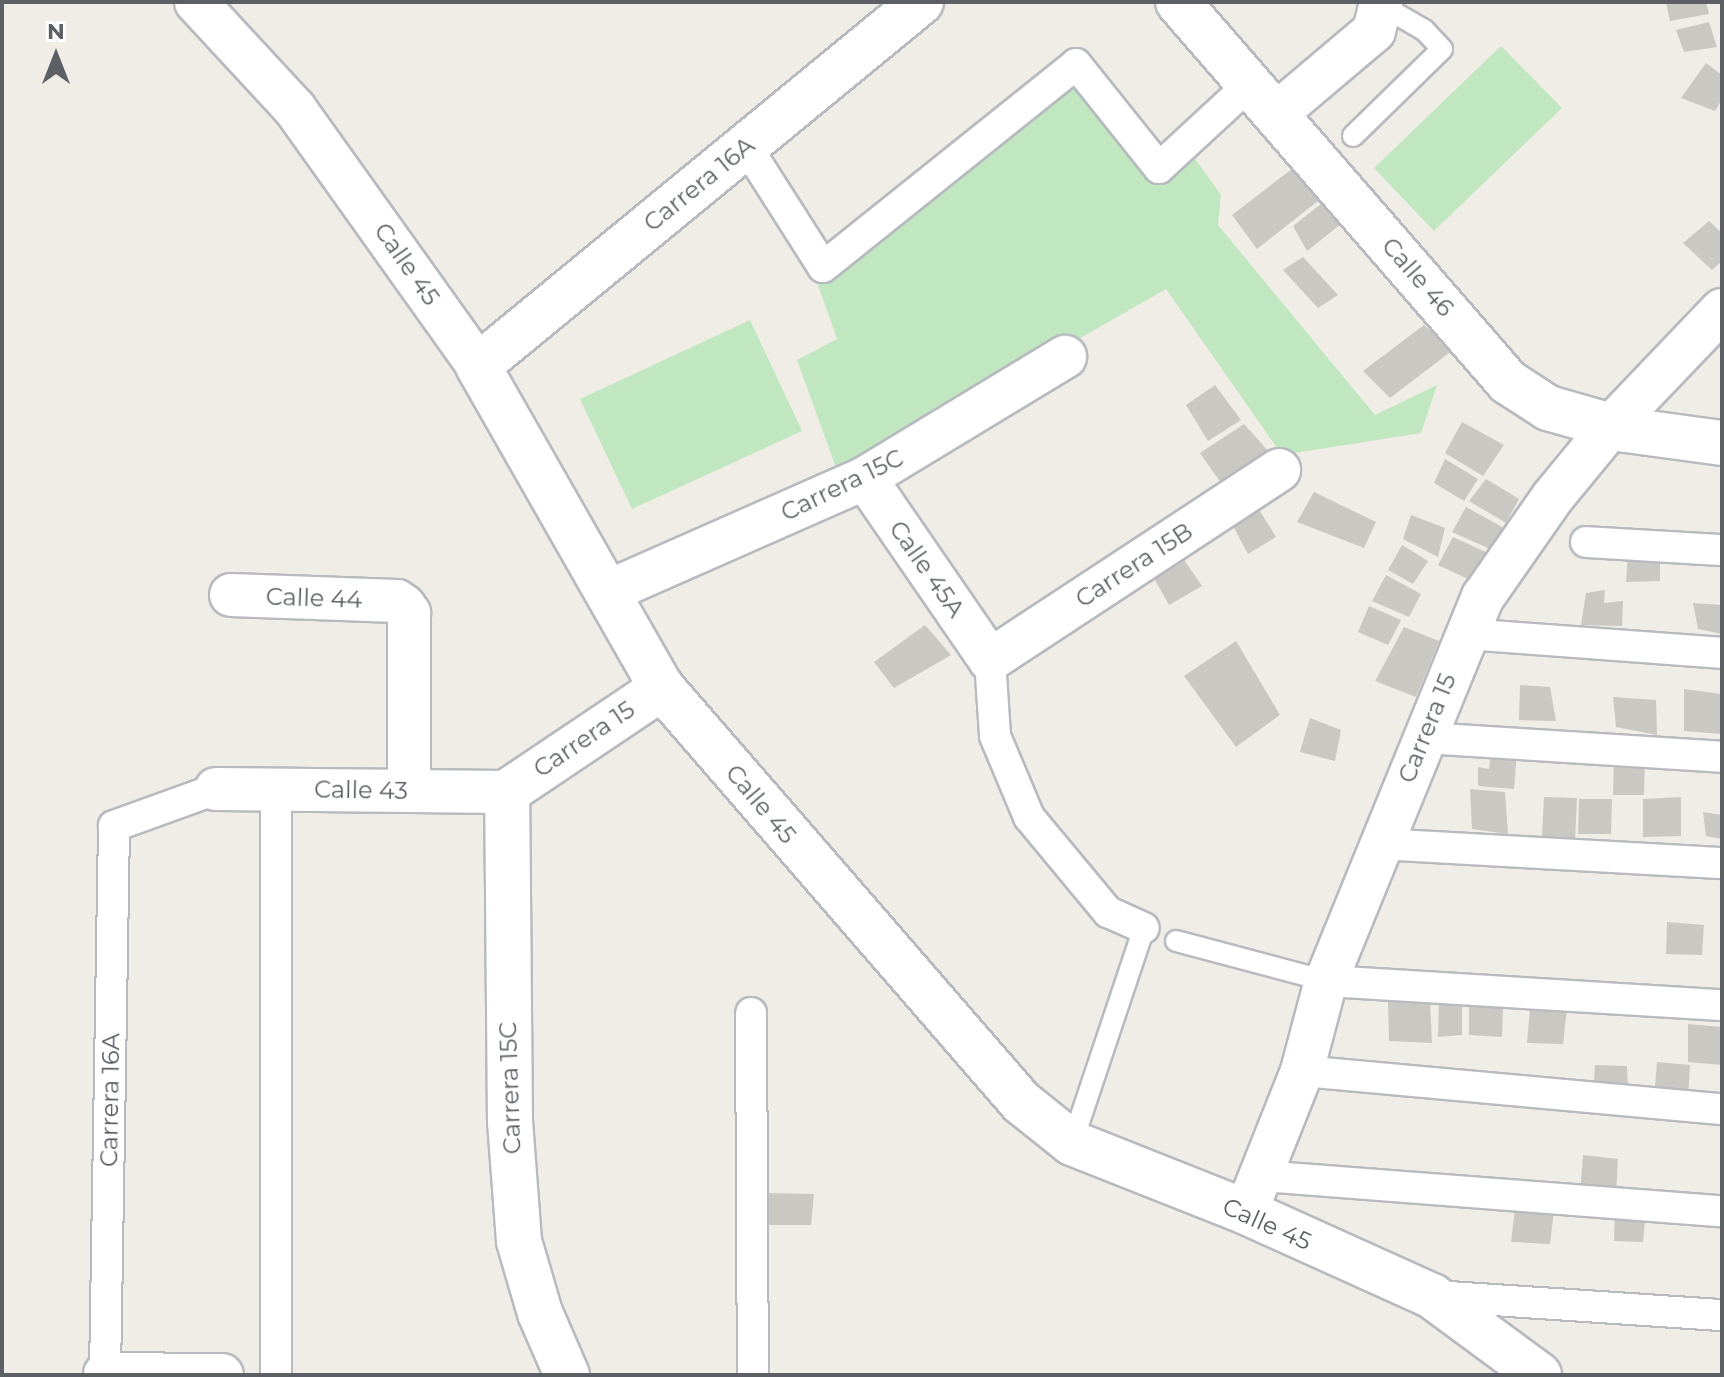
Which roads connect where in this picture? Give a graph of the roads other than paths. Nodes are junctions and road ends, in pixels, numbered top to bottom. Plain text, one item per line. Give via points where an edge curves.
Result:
1 (196, 2) edge
2 (921, 2) edge
3 (1178, 2) edge
4 (1381, 4) edge
5 (1264, 98) junction
6 (1353, 136) dead end
7 (746, 146) junction
8 (1722, 310) edge
9 (1065, 357) dead end
10 (478, 366) junction
11 (1612, 425) junction
12 (1722, 443) edge
13 (1279, 470) dead end
14 (865, 478) junction
15 (1586, 542) dead end
16 (1722, 550) edge
17 (607, 592) junction
18 (231, 595) dead end
19 (1465, 634) junction
20 (1722, 653) edge
21 (990, 660) junction
22 (662, 688) junction
23 (1424, 738) junction
24 (1722, 757) edge
25 (216, 789) joint
26 (276, 789) junction
27 (409, 791) junction
28 (507, 792) junction
29 (1381, 844) junction
30 (1722, 863) edge
31 (1144, 928) joint
32 (1176, 941) dead end
33 (1326, 981) junction
34 (1722, 1005) edge
35 (751, 1013) dead end
36 (1302, 1071) junction
37 (1722, 1109) edge
38 (1072, 1143) junction
39 (1254, 1194) junction
40 (1722, 1211) edge
41 (1432, 1296) junction
42 (1722, 1315) edge
43 (105, 1374) edge
44 (222, 1375) edge
45 (276, 1375) edge
46 (567, 1375) edge
47 (753, 1375) edge
48 (1539, 1375) edge

1 - 10 street, Calle 45 via 295,109
2 - 7 street, Carrera 16A
3 - 5 street, Calle 46
4 - 5 street via 1374,31
4 - 6 lane via 1424,30 1442,49
5 - 7 street via 1159,168 1076,64 823,267
5 - 11 street, Calle 46 via 1508,382 1548,408
7 - 10 street, Carrera 16A
8 - 11 street, Carrera 15
9 - 14 street, Carrera 15C
10 - 17 street, Calle 45
11 - 12 street, Calle 46
11 - 19 street, Carrera 15 via 1552,498 1483,597
13 - 21 street, Carrera 15B
14 - 17 street, Carrera 15C
14 - 21 street, Calle 45A
15 - 16 street
17 - 22 street, Calle 45
18 - 27 street, Calle 44 via 397,601 409,613
19 - 20 street
19 - 23 street, Carrera 15
21 - 31 street via 995,736 1029,817 1108,912
22 - 28 street, Carrera 15
22 - 38 street, Calle 45 via 971,1047 1021,1102
23 - 24 street
23 - 29 street, Carrera 15
25 - 26 street, Calle 43
25 - 43 street, Carrera 16A via 114,826
26 - 27 street, Calle 43
26 - 45 street
27 - 28 street, Calle 43
28 - 46 street, Carrera 15C via 509,1092 519,1241 540,1313
29 - 30 street
29 - 33 street, Carrera 15
31 - 38 lane
32 - 33 lane
33 - 34 street
33 - 36 street, Carrera 15
35 - 47 street
36 - 37 street
36 - 39 street, Carrera 15
38 - 39 street, Calle 45
39 - 40 street
39 - 41 street, Calle 45
41 - 42 street
41 - 48 street, Calle 45
43 - 44 street

